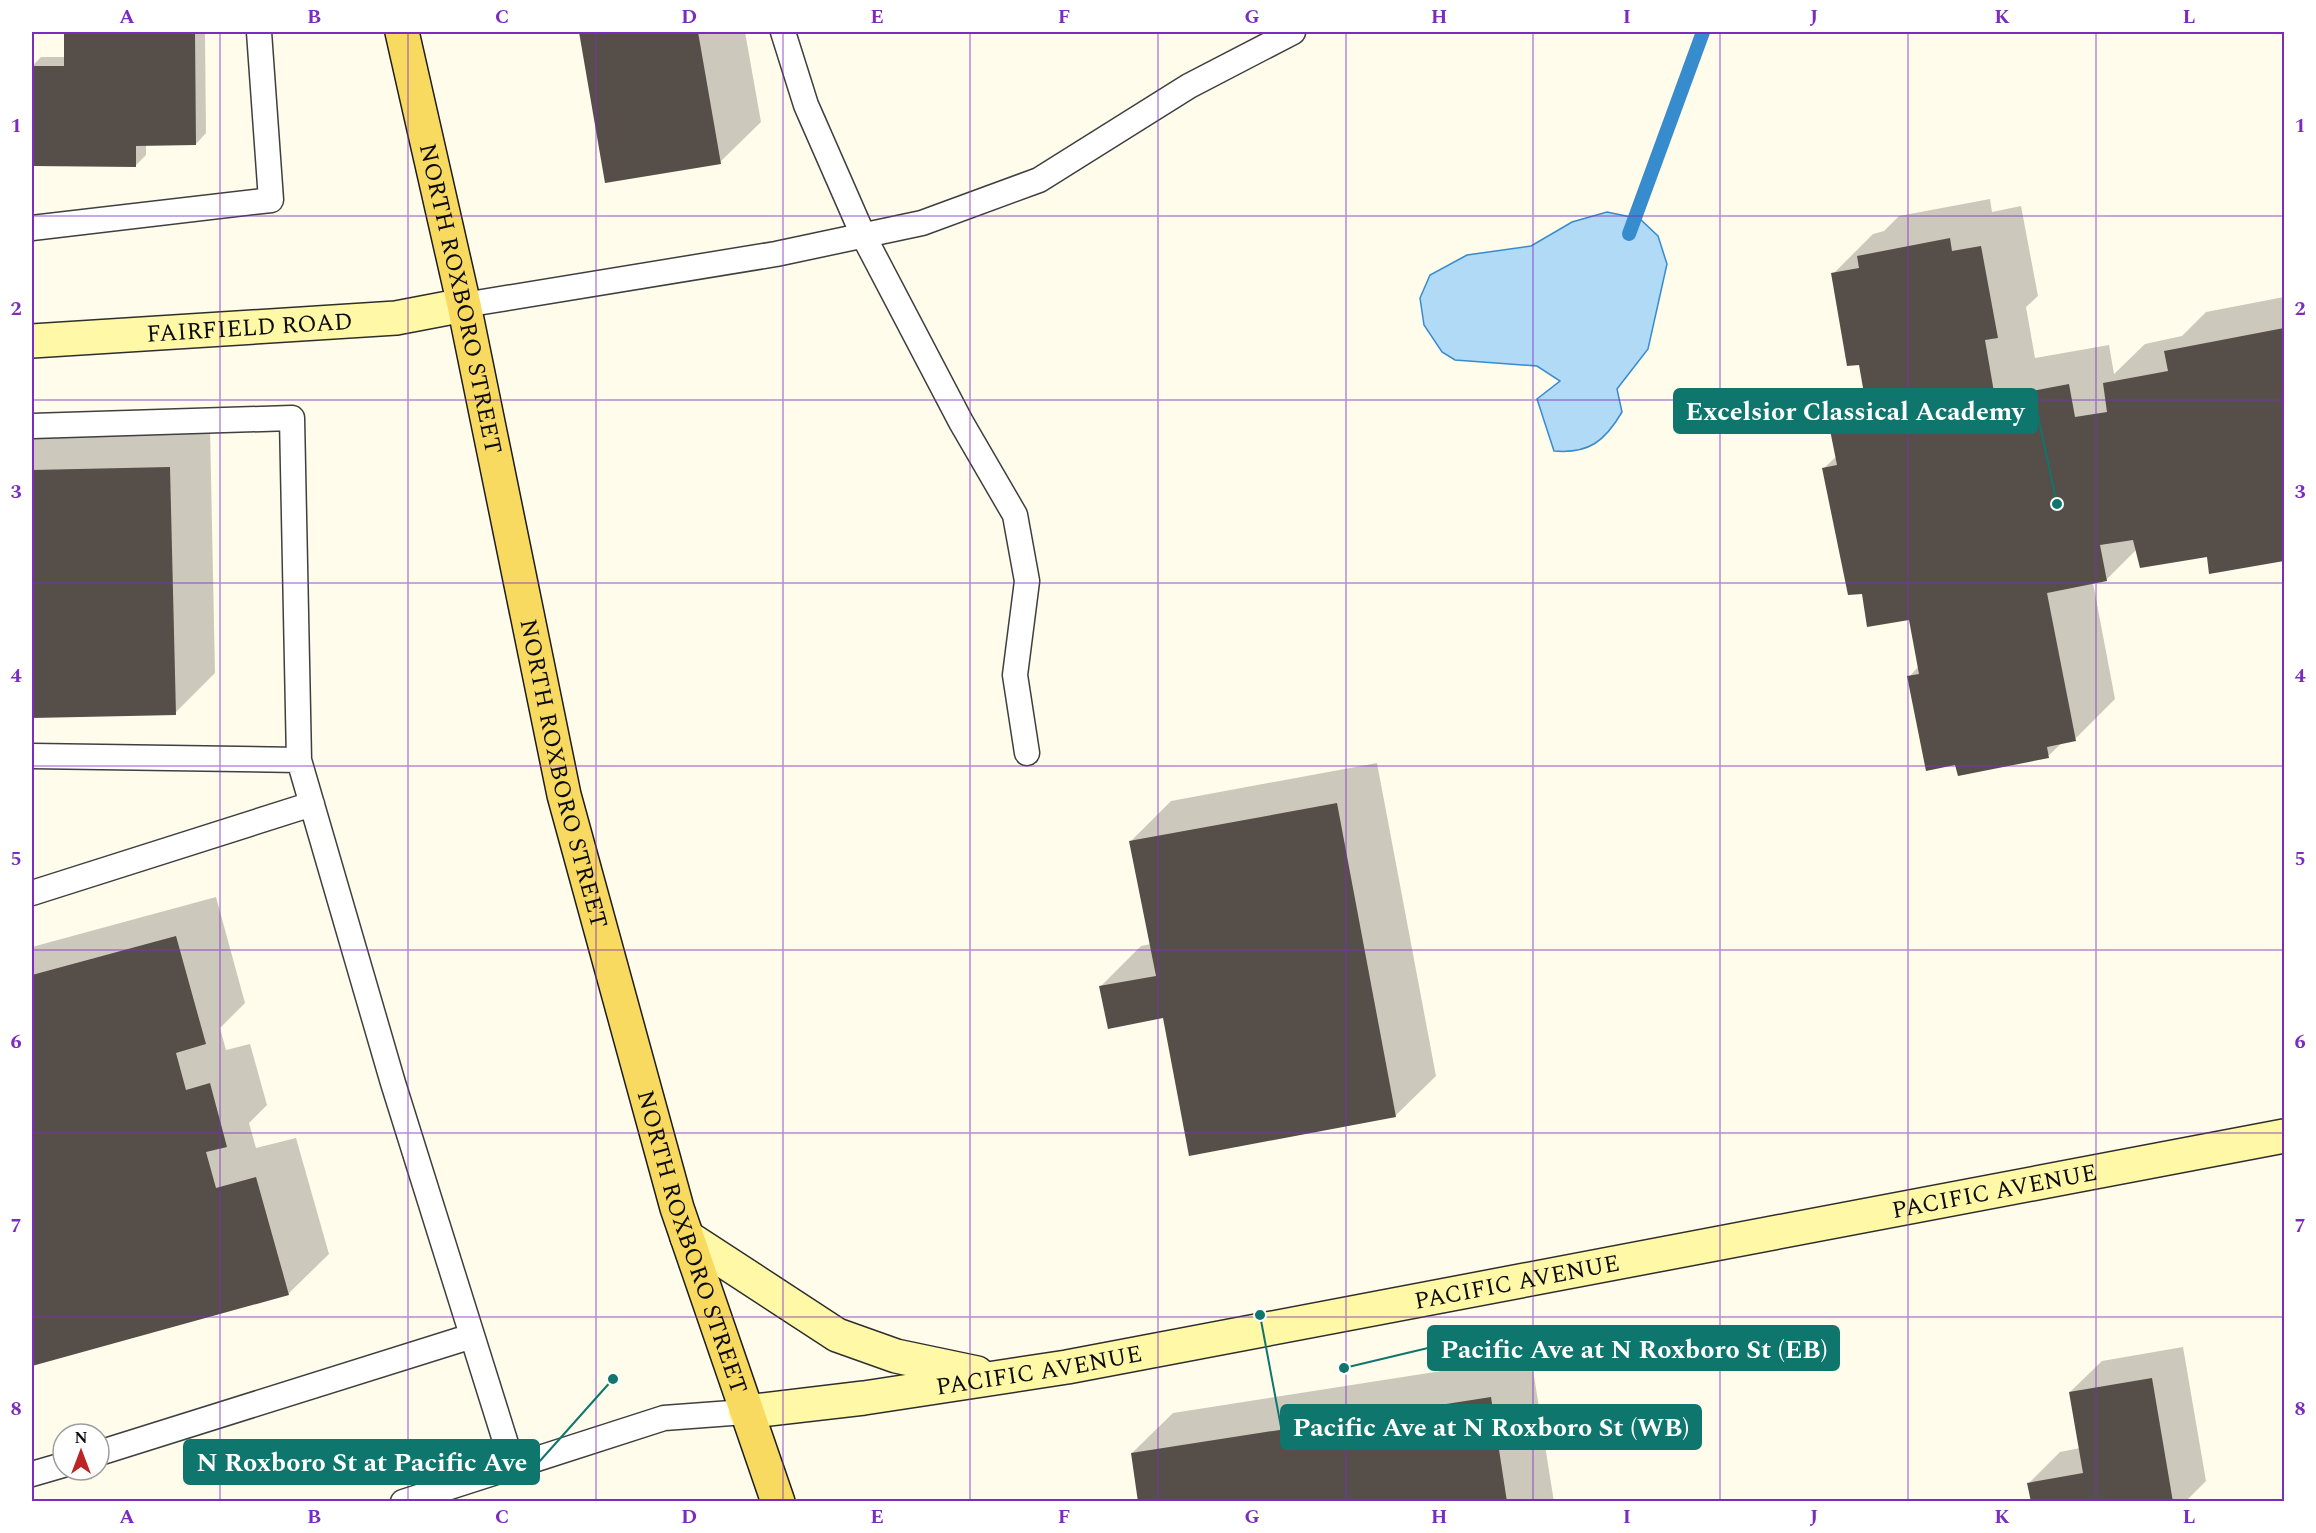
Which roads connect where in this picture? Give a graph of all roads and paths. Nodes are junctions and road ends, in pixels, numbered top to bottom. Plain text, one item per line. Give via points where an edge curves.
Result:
1 (259, 32) edge
2 (402, 32) edge
3 (783, 32) edge
4 (1293, 32) edge
5 (32, 228) edge
6 (863, 235) junction
7 (464, 305) junction
8 (32, 341) edge
9 (32, 426) edge
10 (1028, 753) dead end
11 (32, 756) edge
12 (299, 760) junction
13 (312, 804) junction
14 (32, 892) edge
15 (2284, 1136) edge
16 (687, 1237) junction
17 (472, 1336) junction
18 (999, 1377) junction
19 (745, 1412) junction
20 (111, 1449) edge
21 (513, 1466) junction
22 (51, 1468) edge
23 (32, 1474) edge
24 (403, 1502) edge
25 (778, 1502) edge

1 - 5 lane via 271,200
2 - 7 main road, NORTH ROXBORO STREET
3 - 6 lane via 806,105
4 - 6 lane via 1189,86 1039,180 922,223
6 - 7 lane via 776,254
6 - 10 lane via 961,422 1015,515 1027,581 1015,675
7 - 8 street, FAIRFIELD ROAD via 396,318
7 - 16 main road, NORTH ROXBORO STREET via 564,795
9 - 12 lane via 292,418
11 - 12 lane
12 - 13 lane
13 - 14 lane
13 - 17 lane
15 - 18 street, PACIFIC AVENUE
16 - 18 street via 837,1335 896,1356
16 - 19 main road, NORTH ROXBORO STREET
17 - 20 lane
17 - 21 lane
18 - 19 street, PACIFIC AVENUE
19 - 21 lane via 664,1418
19 - 25 main road, NORTH ROXBORO STREET
21 - 24 lane
22 - 23 lane

